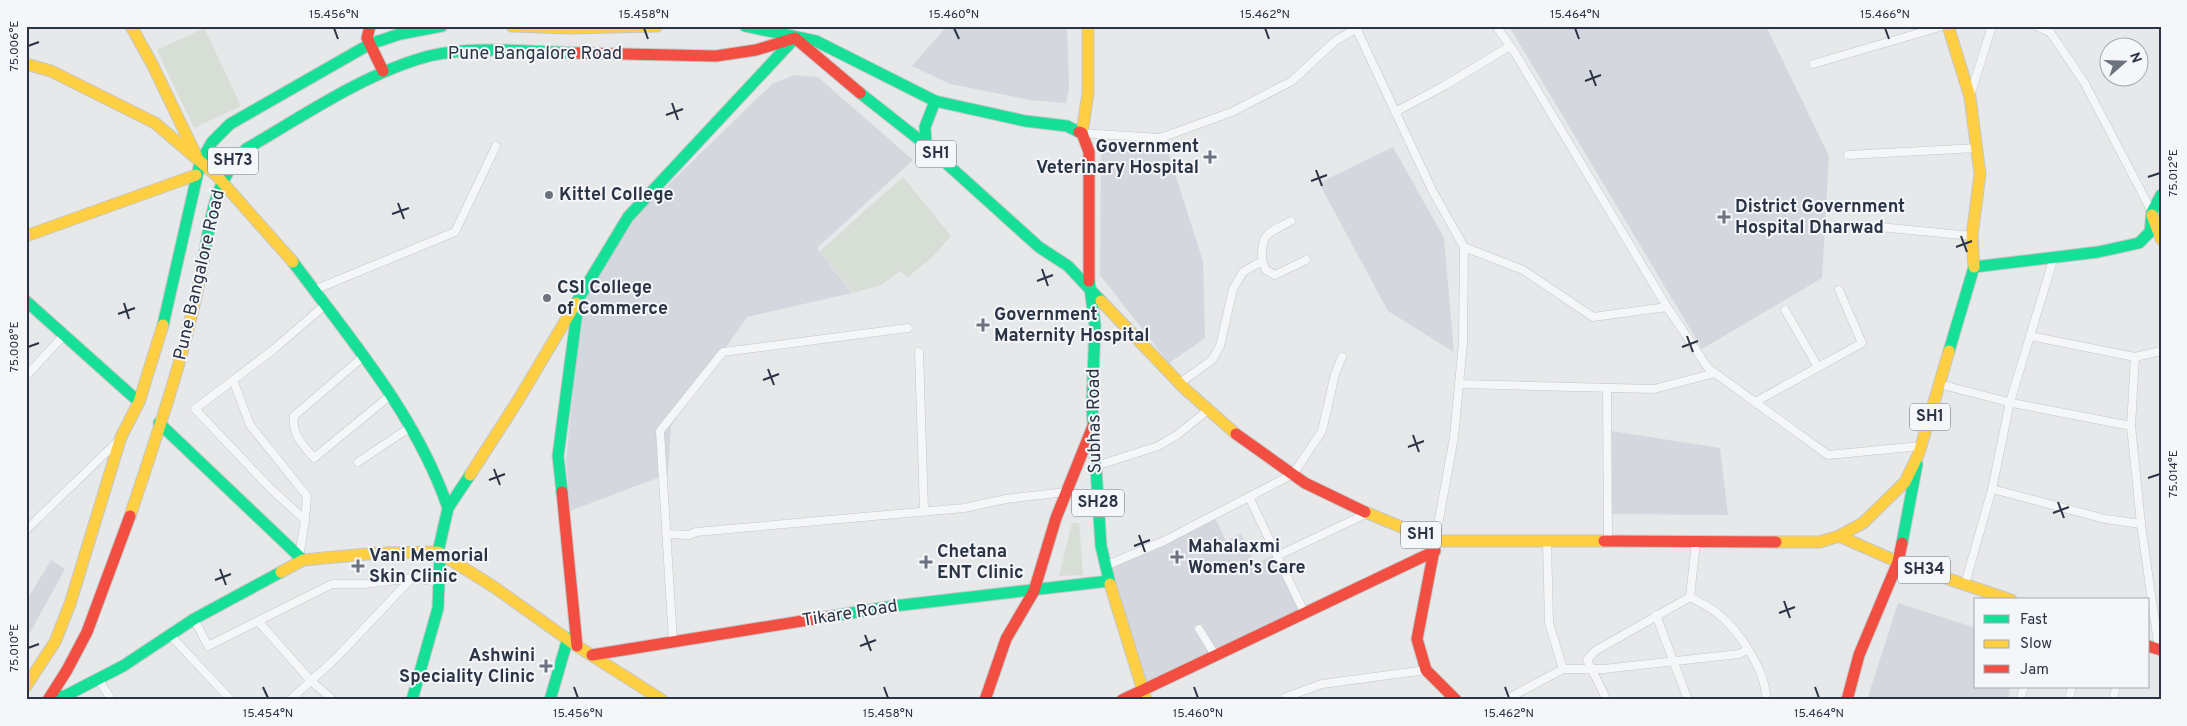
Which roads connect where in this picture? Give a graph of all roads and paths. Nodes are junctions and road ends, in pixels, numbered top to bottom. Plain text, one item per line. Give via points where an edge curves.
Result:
1 (131, 26) edge
2 (370, 26) edge
3 (442, 26) edge
4 (512, 26) edge
5 (657, 26) edge
6 (745, 26) edge
7 (785, 26) edge
8 (806, 26) edge
9 (1088, 26) edge
10 (1496, 26) edge
11 (1943, 26) edge
12 (1948, 26) edge
13 (1992, 26) edge
14 (2036, 26) edge
15 (1359, 28) edge
16 (795, 33) edge
17 (370, 44) junction
18 (1510, 46) junction
19 (26, 64) edge
20 (1813, 64) dead end
21 (382, 71) junction
22 (1970, 96) junction
23 (934, 101) junction
24 (1396, 112) junction
25 (1082, 134) junction
26 (926, 145) junction
27 (496, 146) dead end
28 (1977, 148) junction
29 (1848, 155) dead end
30 (200, 163) junction
31 (196, 175) junction
32 (222, 182) junction
33 (2161, 195) edge
34 (2152, 212) junction
35 (1291, 221) dead end
36 (1879, 227) dead end
37 (26, 236) edge
38 (1972, 236) junction
39 (2161, 239) edge
40 (1464, 247) junction
41 (2054, 257) junction
42 (1306, 260) dead end
43 (1262, 261) junction
44 (1974, 267) junction
45 (1089, 285) junction
46 (314, 290) junction
47 (1839, 290) dead end
48 (579, 299) junction
49 (26, 301) edge
50 (325, 305) junction
51 (1667, 307) junction
52 (1785, 310) dead end
53 (908, 328) dead end
54 (65, 334) junction
55 (2030, 336) junction
56 (919, 352) dead end
57 (2161, 352) edge
58 (364, 356) junction
59 (1342, 357) dead end
60 (2135, 357) junction
61 (1818, 367) junction
62 (1715, 373) junction
63 (26, 376) edge
64 (233, 380) junction
65 (1180, 383) junction
66 (1459, 384) junction
67 (1939, 384) junction
68 (1607, 388) junction
69 (392, 394) junction
70 (139, 402) junction
71 (1755, 402) junction
72 (2010, 402) junction
73 (1208, 410) junction
74 (159, 423) junction
75 (1093, 424) junction
76 (412, 426) junction
77 (2130, 426) junction
78 (121, 438) junction
79 (1920, 449) junction
80 (358, 462) dead end
81 (1096, 466) junction
82 (1293, 474) junction
83 (1992, 489) junction
84 (1066, 492) junction
85 (1249, 497) junction
86 (448, 508) junction
87 (924, 512) junction
88 (1368, 513) junction
89 (305, 520) junction
90 (2142, 524) junction
91 (26, 530) edge
92 (667, 534) junction
93 (1839, 536) junction
94 (1546, 542) junction
95 (1608, 542) junction
96 (1696, 542) junction
97 (1435, 546) junction
98 (438, 552) junction
99 (1277, 556) junction
100 (301, 558) junction
101 (1898, 562) junction
102 (1105, 566) junction
103 (412, 578) junction
104 (439, 582) junction
105 (1109, 582) junction
106 (1965, 584) junction
107 (1034, 591) junction
108 (1690, 597) junction
109 (2005, 598) edge
110 (1304, 612) junction
111 (1656, 615) junction
112 (194, 619) junction
113 (258, 621) junction
114 (1199, 629) dead end
115 (170, 635) junction
116 (568, 638) junction
117 (673, 642) junction
118 (577, 646) junction
119 (2156, 649) edge
120 (1747, 650) junction
121 (592, 654) junction
122 (1215, 655) junction
123 (1674, 660) junction
124 (1591, 668) junction
125 (1563, 669) junction
126 (1426, 670) junction
127 (97, 678) junction
128 (311, 681) junction
129 (26, 686) edge
130 (2024, 688) edge
131 (1144, 695) edge
132 (1286, 696) dead end
133 (1522, 696) edge
134 (50, 698) edge
135 (112, 700) edge
136 (231, 700) edge
137 (290, 700) edge
138 (334, 700) edge
139 (412, 700) edge
140 (550, 700) edge
141 (662, 700) edge
142 (985, 700) edge
143 (1122, 700) edge
144 (1456, 700) edge
145 (1505, 700) edge
146 (1607, 700) edge
147 (1688, 700) edge
148 (1766, 700) edge
149 (1847, 700) edge
150 (2020, 700) edge

1 - 30 main road
2 - 17 main road via 367,38
3 - 17 main road, Pune Bangalore Road / SH73
4 - 5 main road, Pune Bangalore Road
6 - 16 main road
7 - 16 main road
8 - 16 main road
9 - 25 main road via 1088,93
10 - 18 street
11 - 20 street
12 - 22 main road
13 - 22 street
14 - 34 street via 2050,32 2084,82
15 - 24 street
15 - 25 street via 1335,41 1292,81 1232,112 1160,138
16 - 21 main road, Pune Bangalore Road / SH73 via 777,45 716,56 454,52
16 - 23 main road
16 - 26 main road, SH1 via 845,81
16 - 48 main road via 628,217
17 - 21 main road
17 - 30 main road, Pune Bangalore Road / SH73 via 230,124 212,142
18 - 24 street
18 - 51 street
19 - 30 main road via 51,71 155,123
21 - 32 main road, Pune Bangalore Road / SH73 via 246,149 231,164
22 - 28 main road
23 - 25 main road via 1025,121 1067,126
23 - 26 main road via 925,120 923,133
24 - 40 street via 1432,190
25 - 45 main road, Subhas Road via 1089,152
26 - 45 main road, SH1 via 1039,248 1068,266
27 - 46 street via 455,232
28 - 29 street
28 - 38 main road via 1980,174
30 - 31 main road, Pune Bangalore Road / SH73
30 - 32 main road
31 - 37 main road
31 - 70 main road, Pune Bangalore Road / SH73 via 167,311
32 - 46 main road
32 - 74 main road, Pune Bangalore Road / SH73 via 215,199 194,310
33 - 34 main road
34 - 39 main road
34 - 41 main road via 2150,232 2139,242 2098,252
35 - 43 street via 1268,234 1261,242
36 - 38 street
38 - 44 main road
40 - 51 street via 1523,270 1594,317
40 - 66 street via 1463,344
41 - 44 main road
41 - 55 street
42 - 43 street via 1275,275 1266,270
43 - 65 street via 1243,272 1233,288 1220,346 1212,360
44 - 67 main road, SH1
45 - 65 main road, SH1
45 - 75 main road, Subhas Road / SH28 via 1095,325
46 - 50 main road
47 - 61 street via 1862,343
48 - 86 main road
48 - 118 main road via 558,456
49 - 54 main road
50 - 58 main road
50 - 64 street
51 - 62 street via 1708,368
52 - 61 street
53 - 92 street via 723,352 660,431
54 - 63 street
54 - 70 main road
55 - 60 street
55 - 72 street
56 - 87 street
57 - 60 street
58 - 69 main road
58 - 69 street via 294,416 297,437 314,458
59 - 82 street via 1322,431
60 - 77 street
61 - 71 street
62 - 68 street via 1654,389
62 - 71 street
64 - 89 street via 250,425 308,496
64 - 89 street via 195,409
65 - 73 main road, SH1
66 - 68 street
66 - 97 street via 1454,437
67 - 72 street
67 - 79 main road, SH1
68 - 95 street
69 - 76 main road
70 - 78 main road, Pune Bangalore Road / SH73
71 - 79 street via 1828,455
72 - 77 street
72 - 83 street
73 - 81 street via 1158,446
73 - 82 main road, SH1
74 - 100 main road
74 - 134 main road, Pune Bangalore Road / SH73 via 99,602 87,632
75 - 81 main road, Subhas Road / SH28
75 - 84 main road
76 - 80 street
76 - 86 main road via 437,476
77 - 90 street
78 - 91 street
78 - 129 main road, Pune Bangalore Road / SH73 via 70,604 54,642
79 - 93 main road, SH1 via 1905,482 1863,523
79 - 101 main road
81 - 102 main road, Subhas Road / SH28
82 - 85 street
82 - 88 main road, SH1
83 - 90 street via 2104,519
83 - 106 street
84 - 87 street
84 - 107 main road
85 - 99 street
85 - 102 street via 1164,541
86 - 98 main road
87 - 92 street via 690,535
88 - 97 main road, SH1
88 - 99 street
89 - 100 street
90 - 119 street
92 - 117 street
93 - 96 main road, SH1 via 1820,542
93 - 101 main road, SH34
94 - 95 main road, SH1
94 - 97 main road, SH1
94 - 125 street via 1548,623
95 - 96 main road, SH1
96 - 108 street
97 - 110 main road
97 - 126 main road via 1417,639
98 - 100 main road
98 - 104 main road
98 - 116 main road
99 - 110 street
100 - 112 main road
101 - 106 main road, SH34
101 - 149 main road via 1859,655
102 - 105 main road, Subhas Road / SH28
103 - 104 street
103 - 113 street via 332,584
103 - 128 street
104 - 139 main road via 438,608
105 - 107 main road, Tikare Road
105 - 131 main road, Subhas Road / SH28
106 - 109 main road, SH34
107 - 117 main road, Tikare Road via 894,606
107 - 142 main road via 1006,639
108 - 111 street
108 - 120 street via 1718,614 1744,642
110 - 122 main road
111 - 123 street
111 - 124 street via 1595,651 1587,660
112 - 113 street via 208,646
112 - 115 main road
113 - 128 street
114 - 122 street
115 - 127 main road via 123,666
115 - 136 street
116 - 118 main road
116 - 140 main road
117 - 121 main road, Tikare Road
118 - 121 main road
120 - 123 street via 1739,654
120 - 148 street via 1753,656 1766,686
121 - 141 main road
122 - 131 main road
123 - 124 street
123 - 147 street
124 - 125 street
124 - 146 street
125 - 133 street
126 - 132 street via 1322,684
126 - 144 main road
127 - 134 main road via 65,696
127 - 135 street
128 - 137 street
128 - 138 street
130 - 150 street
131 - 143 main road
133 - 145 street

